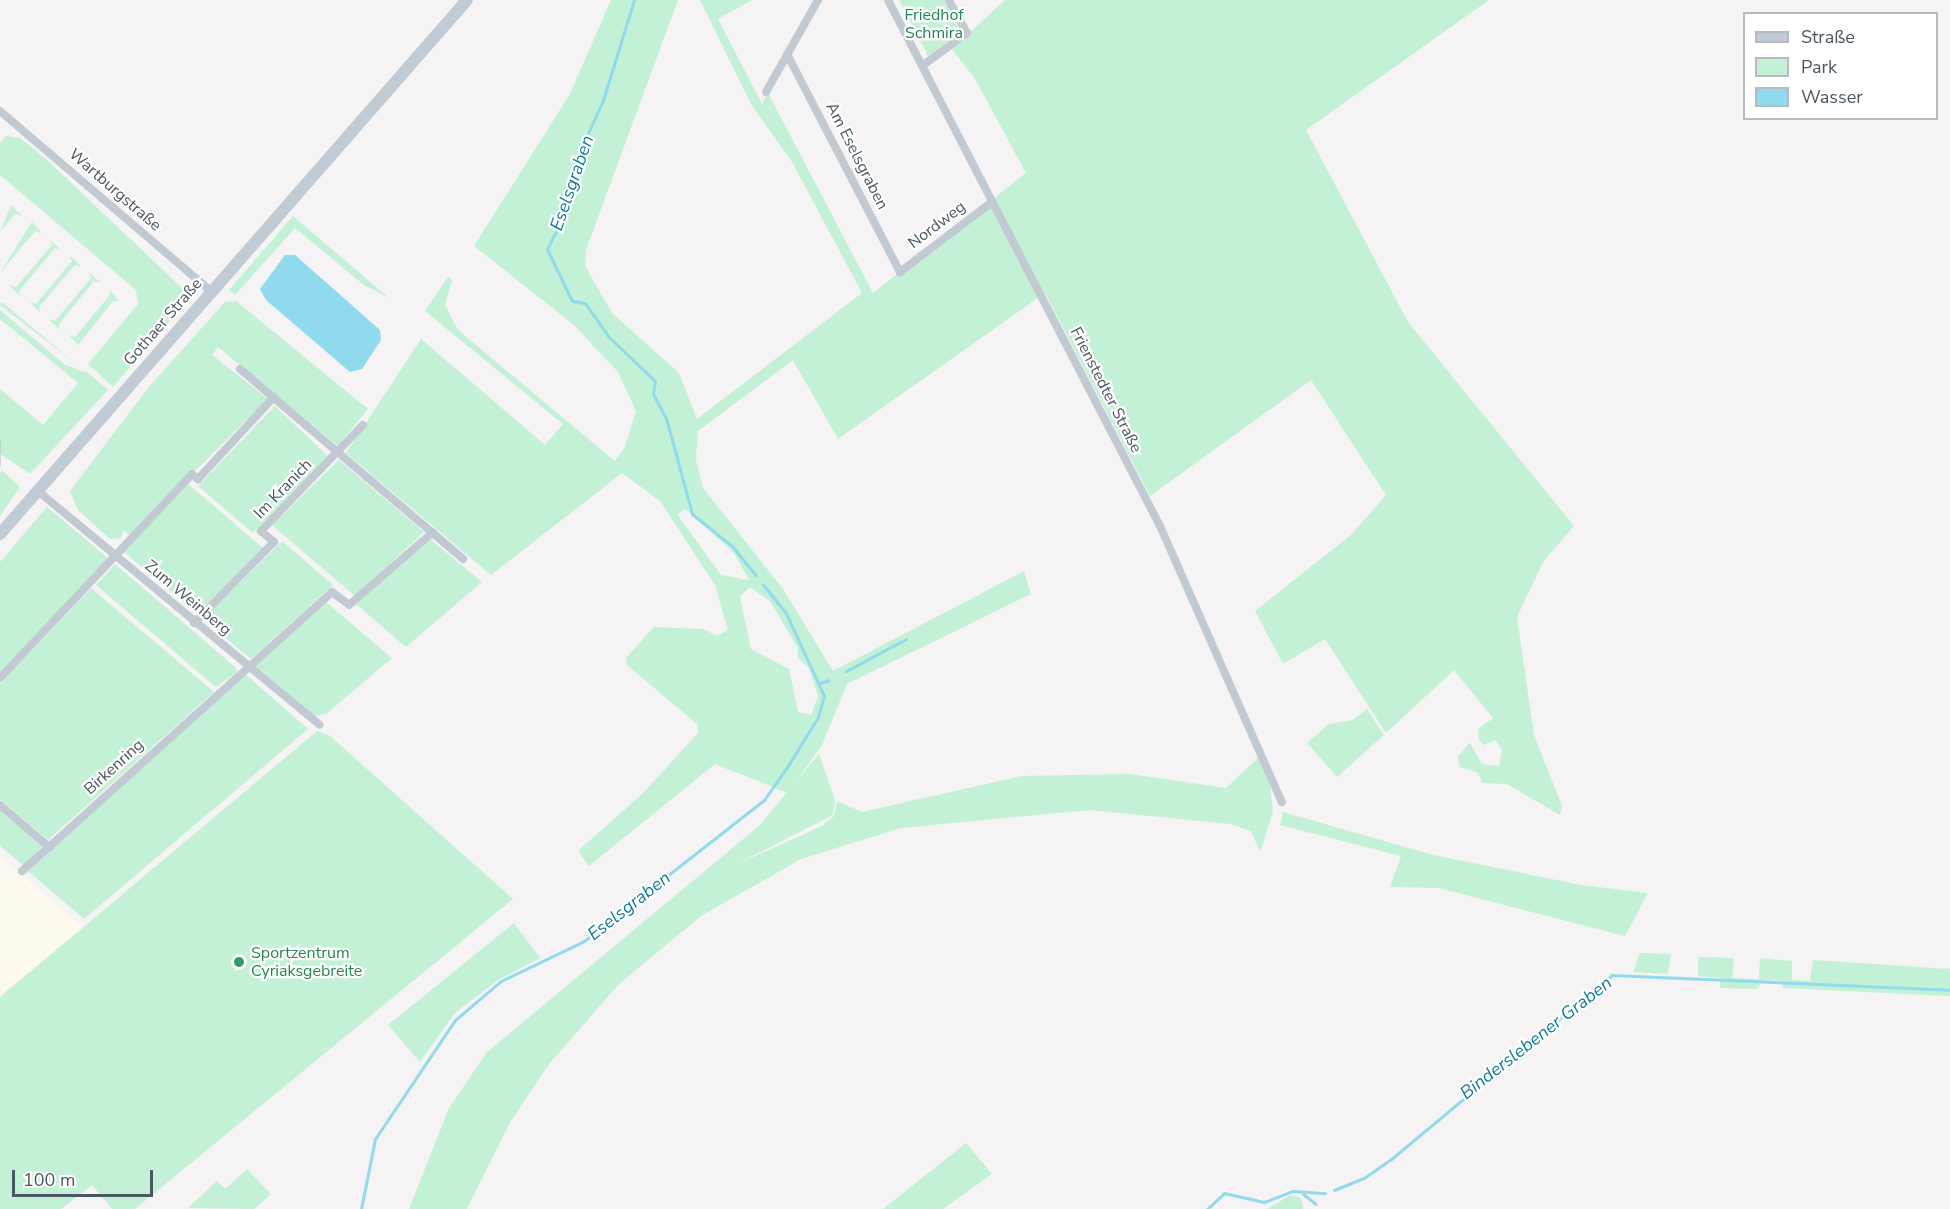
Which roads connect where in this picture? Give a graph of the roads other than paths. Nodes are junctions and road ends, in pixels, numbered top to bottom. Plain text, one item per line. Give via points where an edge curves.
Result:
1 (467, 0) edge
2 (818, 0) edge
3 (888, 0) edge
4 (949, 0) edge
5 (787, 54) junction
6 (922, 66) junction
7 (766, 92) dead end
8 (0, 111) edge
9 (992, 202) junction
10 (900, 272) joint
11 (211, 291) junction
12 (240, 369) dead end
13 (274, 397) junction
14 (363, 424) dead end
15 (340, 452) junction
16 (38, 491) junction
17 (433, 532) junction
18 (0, 534) edge
19 (115, 557) junction
20 (463, 559) dead end
21 (194, 623) junction
22 (247, 668) junction
23 (0, 678) edge
24 (320, 725) dead end
25 (1282, 802) dead end
26 (0, 805) edge
27 (48, 847) junction
28 (22, 871) dead end

1 - 11 main road, Gothaer Straße
2 - 5 street
3 - 6 street, Frienstedter Straße
4 - 6 street via 967,33
5 - 7 street
5 - 10 street, Am Eselsgraben
6 - 9 street, Frienstedter Straße
8 - 11 street, Wartburgstraße
9 - 10 street, Nordweg
9 - 25 street, Frienstedter Straße via 1160,526
11 - 16 main road, Gothaer Straße
12 - 13 street
13 - 15 street
13 - 19 street
14 - 15 street
15 - 17 street
15 - 21 street, Im Kranich via 261,531 274,542
16 - 18 main road, Gothaer Straße
16 - 19 street, Zum Weinberg
17 - 20 street
17 - 22 street, Birkenring via 349,605 332,592
19 - 21 street, Zum Weinberg
19 - 23 street
21 - 22 street, Zum Weinberg
22 - 24 street, Zum Weinberg
22 - 27 street, Birkenring
26 - 27 street
27 - 28 street, Birkenring

